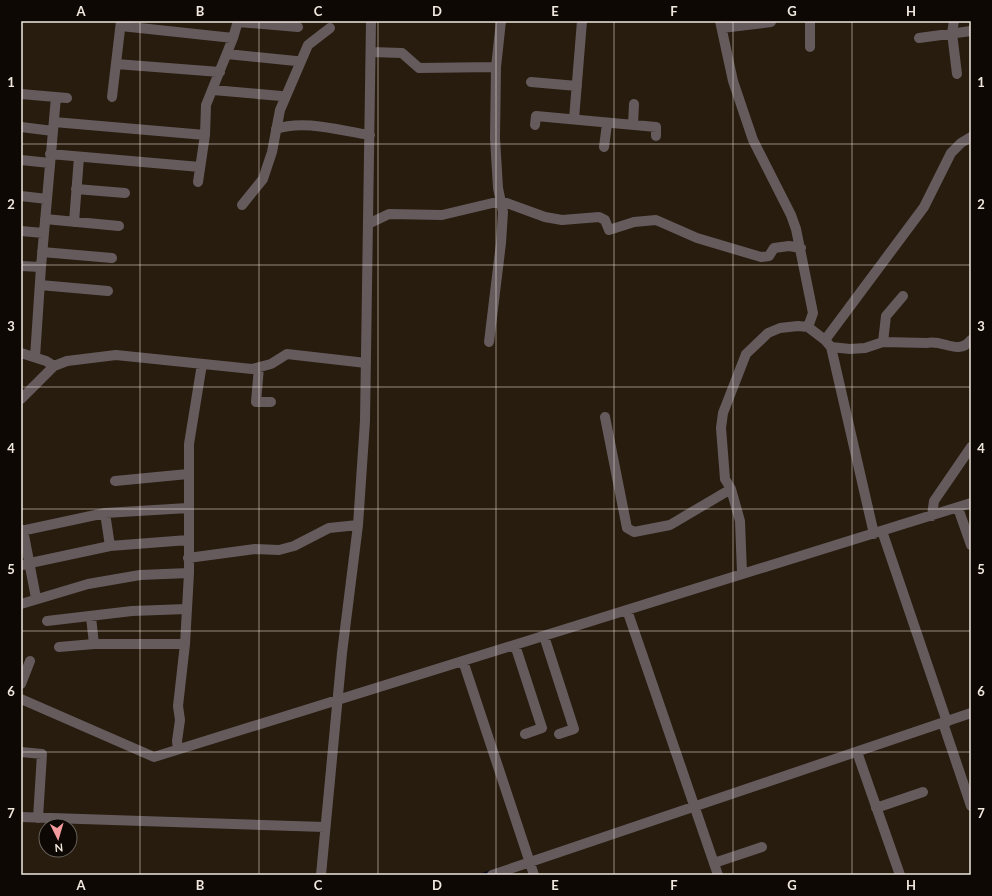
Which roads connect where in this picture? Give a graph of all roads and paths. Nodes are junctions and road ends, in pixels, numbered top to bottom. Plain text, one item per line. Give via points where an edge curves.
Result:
1 (238, 21) edge
2 (371, 21) edge
3 (501, 21) edge
4 (582, 21) edge
5 (810, 21) edge
6 (954, 21) edge
7 (771, 22) dead end
8 (121, 24) edge
9 (721, 24) edge
10 (298, 27) dead end
11 (330, 28) dead end
12 (971, 31) edge
13 (952, 33) junction
14 (233, 38) junction
15 (919, 38) dead end
16 (810, 47) dead end
17 (371, 52) junction
18 (227, 54) junction
19 (296, 61) dead end
20 (116, 64) junction
21 (496, 67) junction
22 (220, 72) junction
23 (957, 74) dead end
24 (531, 82) dead end
25 (577, 86) junction
26 (213, 90) junction
27 (21, 94) edge
28 (281, 96) dead end
29 (56, 97) junction
30 (112, 97) dead end
31 (67, 98) dead end
32 (634, 104) dead end
33 (574, 119) junction
34 (607, 124) junction
35 (535, 125) dead end
36 (633, 125) junction
37 (53, 126) junction
38 (21, 127) edge
39 (276, 129) junction
40 (204, 135) junction
41 (370, 135) junction
42 (656, 136) dead end
43 (971, 137) edge
44 (604, 147) dead end
45 (79, 156) junction
46 (50, 159) junction
47 (21, 160) edge
48 (200, 167) junction
49 (198, 182) dead end
50 (76, 189) junction
51 (125, 193) dead end
52 (21, 196) edge
53 (46, 199) junction
54 (501, 200) junction
55 (242, 205) dead end
56 (45, 219) junction
57 (74, 222) junction
58 (368, 224) junction
59 (119, 226) dead end
60 (21, 231) edge
61 (43, 233) junction
62 (801, 248) junction
63 (42, 252) junction
64 (112, 258) dead end
65 (21, 266) edge
66 (41, 267) junction
67 (40, 285) junction
68 (108, 291) dead end
69 (903, 296) dead end
70 (808, 327) junction
71 (971, 340) edge
72 (489, 342) dead end
73 (883, 342) junction
74 (828, 343) junction
75 (21, 353) edge
76 (35, 357) junction
77 (366, 363) junction
78 (202, 364) junction
79 (54, 366) junction
80 (259, 367) junction
81 (21, 399) edge
82 (271, 402) dead end
83 (605, 417) dead end
84 (971, 447) edge
85 (188, 474) junction
86 (115, 481) dead end
87 (731, 489) junction
88 (971, 503) edge
89 (188, 508) junction
90 (958, 508) junction
91 (105, 513) junction
92 (932, 516) junction
93 (358, 525) junction
94 (22, 531) edge
95 (878, 532) junction
96 (188, 540) junction
97 (971, 545) edge
98 (110, 546) junction
99 (188, 558) junction
100 (25, 564) edge
101 (189, 573) junction
102 (742, 573) junction
103 (36, 598) junction
104 (21, 604) edge
105 (187, 609) junction
106 (627, 610) junction
107 (91, 617) junction
108 (47, 621) dead end
109 (544, 636) junction
110 (94, 644) junction
111 (185, 644) junction
112 (514, 645) junction
113 (59, 646) dead end
114 (463, 660) junction
115 (30, 661) dead end
116 (21, 684) edge
117 (21, 699) edge
118 (338, 700) junction
119 (971, 714) edge
120 (945, 722) junction
121 (525, 734) dead end
122 (558, 734) dead end
123 (183, 747) junction
124 (21, 752) edge
125 (857, 752) junction
126 (923, 792) dead end
127 (694, 806) junction
128 (971, 806) edge
129 (876, 808) junction
130 (21, 817) edge
131 (38, 818) joint
132 (78, 819) edge
133 (325, 827) junction
134 (762, 847) dead end
135 (530, 862) junction
136 (714, 863) junction
137 (321, 875) edge
138 (492, 875) edge
139 (534, 875) edge
140 (718, 875) edge
141 (900, 875) edge

1 - 10 street
1 - 14 street
2 - 17 street
3 - 21 street
4 - 25 street
5 - 16 street
6 - 13 street
7 - 9 street
8 - 14 street
8 - 20 street
9 - 62 street via 733,81 753,140 791,215
11 - 39 street via 308,45 280,110
12 - 13 street
13 - 15 street
13 - 23 street
14 - 18 street
17 - 21 street via 402,53 419,68
17 - 41 street
18 - 19 street
18 - 22 street
20 - 22 street
20 - 30 street
21 - 54 street via 495,138
22 - 26 street
24 - 25 street
25 - 33 street
26 - 28 street
26 - 40 street via 206,105
27 - 29 street
29 - 31 street
29 - 37 street
32 - 36 street
33 - 34 street
33 - 35 street via 536,116
34 - 36 street
34 - 44 street
36 - 42 street via 656,127
37 - 38 street
37 - 40 street
37 - 46 street
39 - 41 street via 287,125
39 - 55 street via 263,179
40 - 48 street
41 - 58 street
43 - 74 street via 951,153 924,207
45 - 46 street
45 - 48 street
45 - 50 street
46 - 47 street
46 - 53 street
48 - 49 street
50 - 51 street
50 - 57 street
52 - 53 street
53 - 56 street
54 - 58 street via 442,215 389,214
54 - 62 street via 545,217 562,220 599,217 605,220 610,230 634,222 656,220 697,238 761,257 769,256 774,248
54 - 72 street via 501,243
56 - 57 street
56 - 61 street
57 - 59 street
58 - 77 street
60 - 61 street
61 - 63 street
62 - 70 street via 813,313
63 - 64 street
63 - 66 street
65 - 66 street
66 - 67 street
67 - 68 street
67 - 76 street
69 - 73 street via 886,316
70 - 74 street
70 - 87 street via 780,328 768,333 746,354 723,414 721,428 725,479
71 - 73 street via 967,345 957,348 933,342
73 - 74 street via 865,348 850,349
74 - 95 street
75 - 76 street
76 - 79 street
77 - 80 street via 287,354 271,364
77 - 93 street
78 - 79 street via 116,355 67,361
78 - 80 street via 252,369
78 - 85 street via 189,444
79 - 81 street
80 - 82 street via 256,402
83 - 87 street via 627,528 634,532 670,525
84 - 92 street via 934,501
85 - 86 street
85 - 89 street
87 - 102 street via 740,521
88 - 90 street
89 - 91 street
89 - 96 street
90 - 92 street
90 - 97 street
91 - 94 street
91 - 98 street
92 - 95 street
93 - 99 street via 329,528 294,546 279,550 255,549
93 - 118 street
94 - 100 street
95 - 102 street
95 - 120 street
96 - 98 street
96 - 99 street
98 - 100 street
99 - 101 street
100 - 103 street
101 - 103 street via 140,575 88,584
101 - 105 street
102 - 106 street
103 - 104 street
105 - 107 street via 132,611
105 - 111 street
106 - 109 street
106 - 127 street
107 - 108 street
107 - 110 street
109 - 112 street
109 - 122 street via 574,729
110 - 111 street
110 - 113 street
111 - 123 street via 177,741
112 - 114 street
112 - 121 street via 542,728
114 - 118 street
114 - 135 street
115 - 116 street
117 - 123 street via 154,757
118 - 123 street
118 - 133 street
119 - 120 street
120 - 125 street
120 - 128 street
124 - 131 street via 42,754
125 - 127 street
125 - 129 street
126 - 129 street
127 - 135 street
127 - 136 street
129 - 141 street
130 - 131 street
132 - 133 street
133 - 137 street
134 - 136 street
135 - 138 street
135 - 139 street
136 - 140 street

